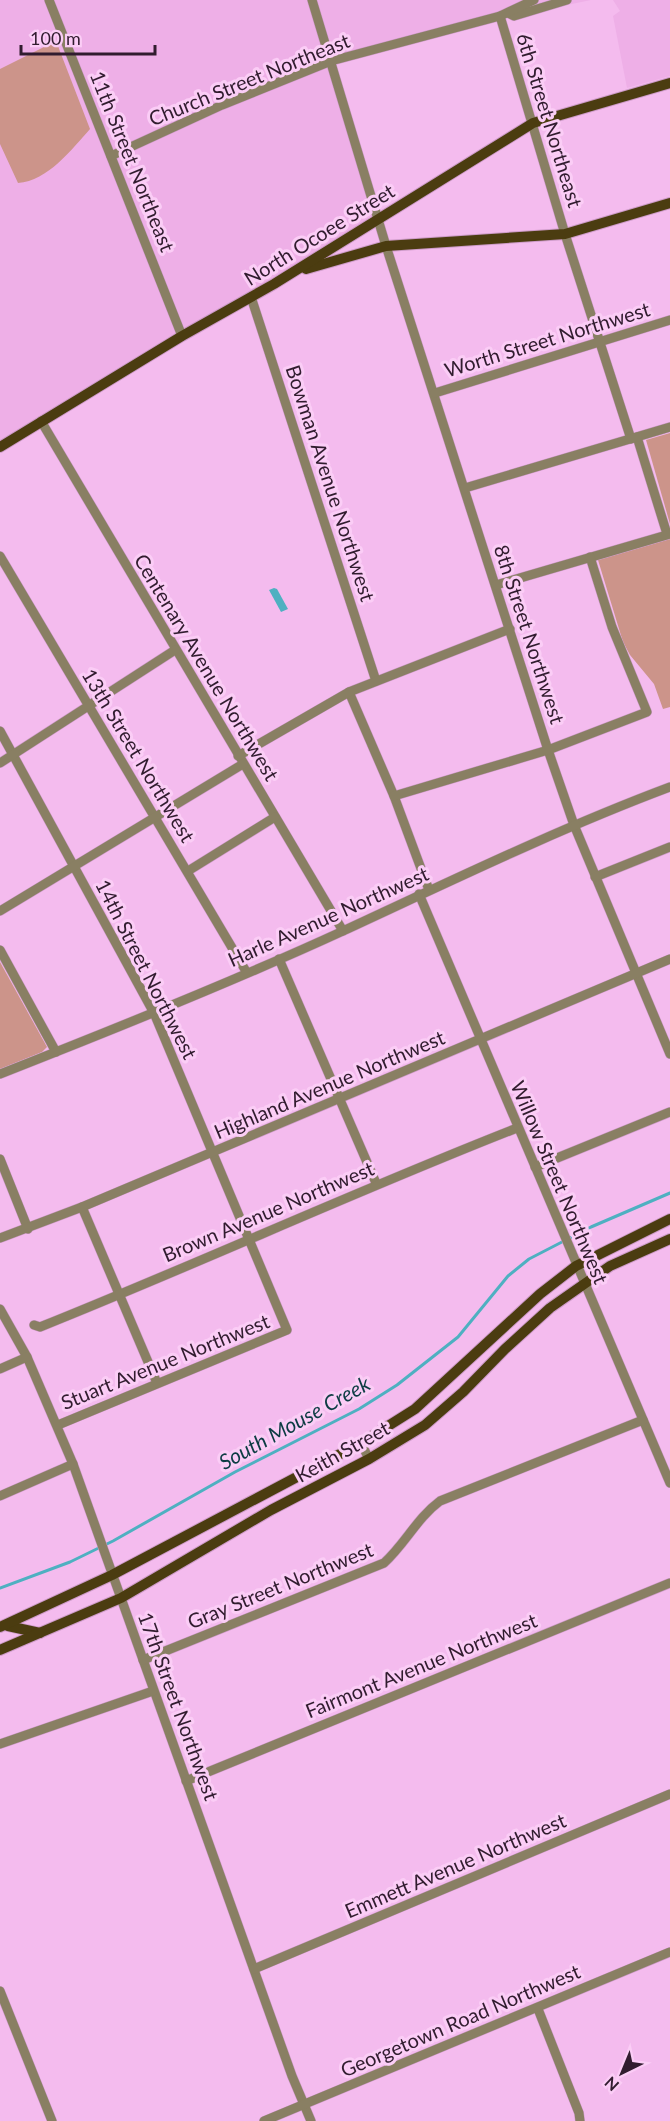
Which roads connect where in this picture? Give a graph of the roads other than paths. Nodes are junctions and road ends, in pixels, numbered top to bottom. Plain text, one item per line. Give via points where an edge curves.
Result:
1 (49, 0) edge
2 (312, 0) edge
3 (534, 0) edge
4 (567, 0) edge
5 (504, 14) junction
6 (331, 61) junction
7 (670, 82) edge
8 (533, 123) junction
9 (111, 156) junction
10 (670, 203) edge
11 (377, 218) junction
12 (565, 234) junction
13 (386, 246) junction
14 (274, 284) junction
15 (251, 297) junction
16 (670, 320) edge
17 (182, 336) junction
18 (599, 340) junction
19 (435, 393) junction
20 (41, 422) junction
21 (670, 427) edge
22 (634, 438) junction
23 (0, 447) edge
24 (465, 488) junction
25 (669, 534) edge
26 (0, 556) edge
27 (590, 557) junction
28 (496, 585) junction
29 (510, 629) junction
30 (175, 650) junction
31 (376, 681) junction
32 (349, 692) junction
33 (89, 708) junction
34 (0, 731) edge
35 (548, 750) junction
36 (14, 755) junction
37 (241, 760) junction
38 (0, 763) edge
39 (670, 787) edge
40 (394, 796) junction
41 (155, 817) junction
42 (275, 818) junction
43 (574, 825) junction
44 (670, 847) edge
45 (74, 865) junction
46 (188, 872) junction
47 (595, 877) junction
48 (424, 892) junction
49 (0, 910) edge
50 (343, 931) junction
51 (0, 950) edge
52 (279, 959) junction
53 (670, 959) edge
54 (248, 973) junction
55 (636, 973) junction
56 (154, 1013) junction
57 (480, 1040) junction
58 (56, 1052) junction
59 (670, 1054) edge
60 (0, 1074) edge
61 (339, 1099) junction
62 (670, 1112) edge
63 (517, 1128) junction
64 (213, 1151) junction
65 (0, 1159) edge
66 (535, 1167) junction
67 (376, 1184) junction
68 (81, 1207) junction
69 (670, 1219) edge
70 (28, 1229) junction
71 (249, 1237) junction
72 (0, 1238) edge
73 (670, 1239) edge
74 (576, 1266) junction
75 (584, 1285) junction
76 (120, 1295) junction
77 (0, 1309) edge
78 (34, 1324) dead end
79 (287, 1330) joint
80 (27, 1357) junction
81 (0, 1369) edge
82 (157, 1383) junction
83 (643, 1419) junction
84 (58, 1425) junction
85 (361, 1443) junction
86 (369, 1459) junction
87 (74, 1464) junction
88 (670, 1484) edge
89 (0, 1496) edge
90 (112, 1575) junction
91 (670, 1583) edge
92 (120, 1598) junction
93 (3, 1626) edge
94 (40, 1633) junction
95 (0, 1650) edge
96 (143, 1660) junction
97 (153, 1691) junction
98 (0, 1743) edge
99 (186, 1781) junction
100 (670, 1794) edge
101 (670, 1952) edge
102 (254, 1969) junction
103 (0, 1991) edge
104 (538, 2009) junction
105 (303, 2104) junction
106 (52, 2121) edge
107 (264, 2121) edge
108 (310, 2121) edge
109 (580, 2121) edge

1 - 9 street, 11th Street Northeast
2 - 6 street, 8th Street Northwest
3 - 5 street, Church Street Northeast
4 - 5 street, Church Street Northeast via 514,16
5 - 6 street, Church Street Northeast
5 - 8 street, 6th Street Northeast
6 - 9 street, Church Street Northeast
6 - 11 street, 8th Street Northwest
7 - 8 main road, North Ocoee Street
8 - 11 main road, North Ocoee Street
8 - 12 street, 6th Street Northeast
9 - 17 street, 11th Street Northeast
10 - 12 main road
11 - 13 street, 8th Street Northwest
11 - 14 main road, North Ocoee Street
12 - 13 main road
12 - 18 street, 6th Street Northeast
13 - 14 main road via 313,266
13 - 19 street, 8th Street Northwest
14 - 15 main road, North Ocoee Street
15 - 17 main road, North Ocoee Street
15 - 31 street, Bowman Avenue Northwest
16 - 18 street, Worth Street Northwest
17 - 20 main road, North Ocoee Street
18 - 19 street, Worth Street Northwest
18 - 22 street, 6th Street Northeast
19 - 24 street, 8th Street Northwest
20 - 23 main road, North Ocoee Street
20 - 30 street, Centenary Avenue Northwest
21 - 22 street
22 - 24 street
22 - 25 street, 6th Street Northeast
24 - 28 street, 8th Street Northwest
25 - 27 street
26 - 33 street, 13th Street Northwest
27 - 28 street
27 - 35 street via 612,627 647,712
28 - 29 street, 8th Street Northwest
29 - 31 street
29 - 35 street, 8th Street Northwest
30 - 33 street
30 - 37 street, Centenary Avenue Northwest
31 - 32 street
32 - 37 street
32 - 40 street, Willow Street Northwest
33 - 36 street
33 - 41 street, 13th Street Northwest
34 - 36 street, 14th Street Northwest
35 - 40 street
35 - 43 street, 8th Street Northwest
36 - 38 street
36 - 45 street, 14th Street Northwest
37 - 41 street
37 - 42 street, Centenary Avenue Northwest
39 - 43 street, Harle Avenue Northwest
40 - 48 street, Willow Street Northwest
41 - 45 street
41 - 46 street, 13th Street Northwest
42 - 46 street
42 - 50 street, Centenary Avenue Northwest
43 - 47 street, 8th Street Northwest
43 - 48 street, Harle Avenue Northwest
44 - 47 street
45 - 49 street
45 - 56 street, 14th Street Northwest
46 - 54 street, 13th Street Northwest
47 - 55 street, 8th Street Northwest
48 - 50 street, Harle Avenue Northwest
48 - 57 street, Willow Street Northwest
50 - 52 street, Harle Avenue Northwest
51 - 58 street
52 - 54 street, Harle Avenue Northwest
52 - 61 street
53 - 55 street, Highland Avenue Northwest
54 - 56 street, Harle Avenue Northwest
55 - 57 street, Highland Avenue Northwest
55 - 59 street, 8th Street Northwest
56 - 58 street, Harle Avenue Northwest
56 - 64 street, 14th Street Northwest
57 - 61 street, Highland Avenue Northwest
57 - 63 street, Willow Street Northwest
58 - 60 street, Harle Avenue Northwest
61 - 64 street, Highland Avenue Northwest
61 - 67 street
62 - 66 street
63 - 66 street, Willow Street Northwest
63 - 67 street, Brown Avenue Northwest
64 - 68 street, Highland Avenue Northwest
64 - 71 street, 14th Street Northwest
65 - 70 street
66 - 74 street, Willow Street Northwest
67 - 71 street, Brown Avenue Northwest
68 - 70 street, Highland Avenue Northwest
68 - 76 street
69 - 74 main road, Keith Street
70 - 72 street, Highland Avenue Northwest
71 - 76 street, Brown Avenue Northwest
71 - 79 street, 14th Street Northwest
73 - 75 main road, Keith Street via 610,1266
74 - 75 street, Willow Street Northwest
74 - 85 main road, Keith Street via 540,1294 415,1410
75 - 83 street, Willow Street Northwest
75 - 86 main road, Keith Street via 550,1308 425,1425
76 - 78 street, Brown Avenue Northwest via 40,1327
76 - 82 street
77 - 80 street, 17th Street Northwest
79 - 82 street, Stuart Avenue Northwest
80 - 81 street
80 - 84 street, 17th Street Northwest
82 - 84 street, Stuart Avenue Northwest
83 - 88 street, Willow Street Northwest
83 - 96 street, Gray Street Northwest via 440,1501 424,1512 396,1553 384,1563
84 - 87 street, 17th Street Northwest
85 - 86 street
85 - 90 main road, Keith Street
86 - 92 main road, Keith Street via 271,1510
87 - 89 street
87 - 90 street, 17th Street Northwest
90 - 92 street, 17th Street Northwest
90 - 93 main road, Keith Street
91 - 99 street, Fairmont Avenue Northwest
92 - 94 main road, Keith Street
92 - 96 street, 17th Street Northwest
93 - 94 main road via 20,1626
94 - 95 main road, Keith Street
96 - 97 street, 17th Street Northwest
97 - 98 street
97 - 99 street, 17th Street Northwest
99 - 102 street, 17th Street Northwest
100 - 102 street, Emmett Avenue Northwest
101 - 104 street, Georgetown Road Northwest
102 - 105 street, 17th Street Northwest
103 - 106 street
104 - 105 street, Georgetown Road Northwest
104 - 109 street
105 - 107 street, Georgetown Road Northwest
105 - 108 street, 17th Street Northwest

